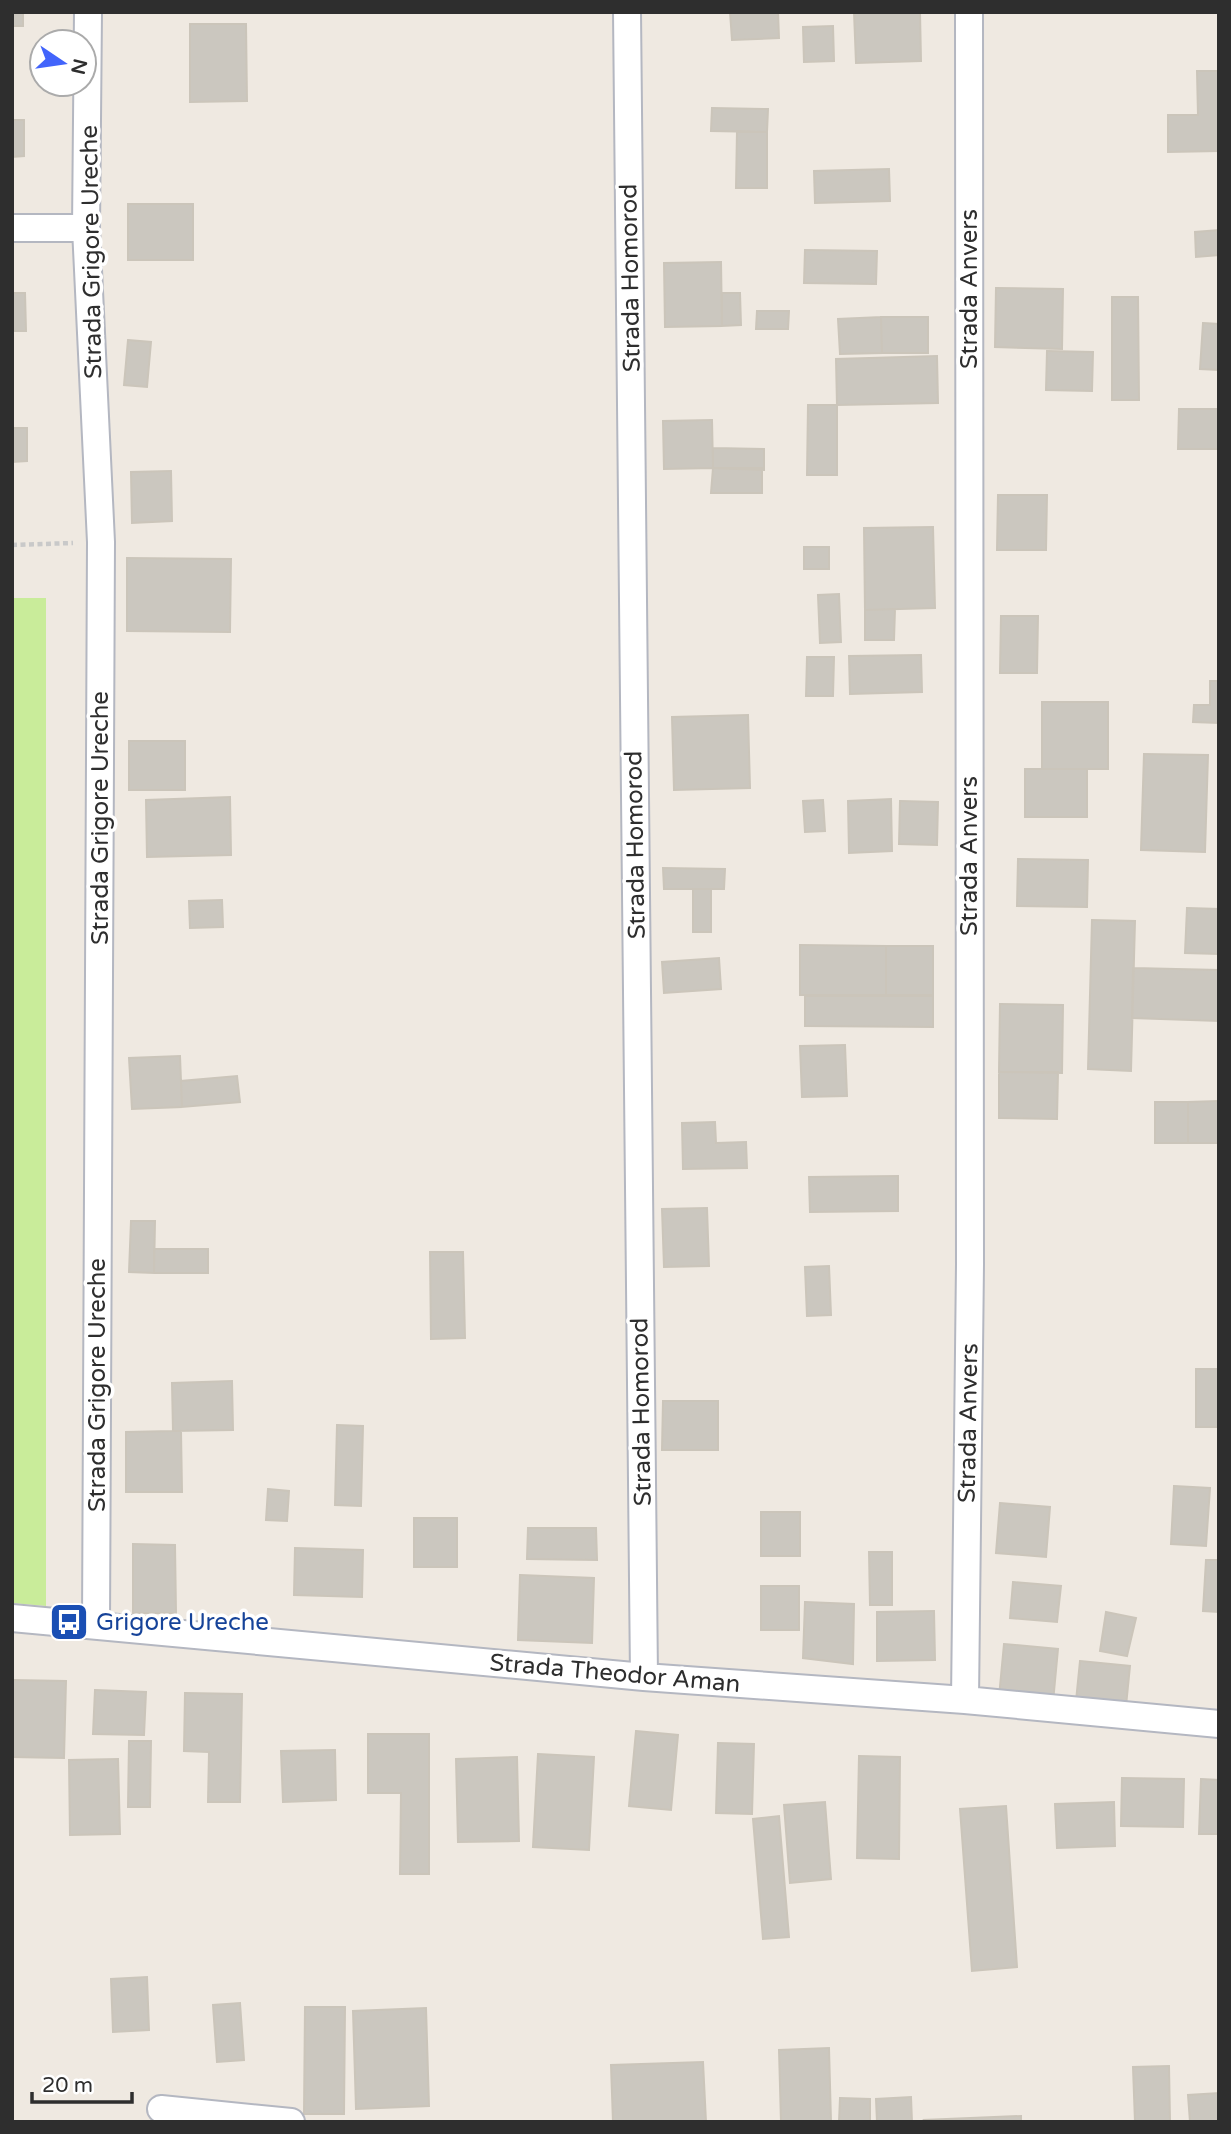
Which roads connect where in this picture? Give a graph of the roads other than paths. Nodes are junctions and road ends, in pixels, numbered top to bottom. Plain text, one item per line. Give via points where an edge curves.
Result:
1 (89, 12) edge
2 (627, 12) edge
3 (969, 12) edge
4 (12, 228) edge
5 (86, 228) junction
6 (12, 1618) edge
7 (96, 1625) junction
8 (644, 1677) junction
9 (965, 1700) junction
10 (1219, 1724) edge
11 (161, 2109) dead end
12 (291, 2122) edge

1 - 5 street, Strada Grigore Ureche
2 - 8 street, Strada Homorod
3 - 9 street, Strada Anvers via 970,1264
4 - 5 street
5 - 7 street, Strada Grigore Ureche via 102,542
6 - 7 street, Strada Theodor Aman
7 - 8 street, Strada Theodor Aman
8 - 9 street, Strada Theodor Aman
9 - 10 street, Strada Theodor Aman
11 - 12 street

